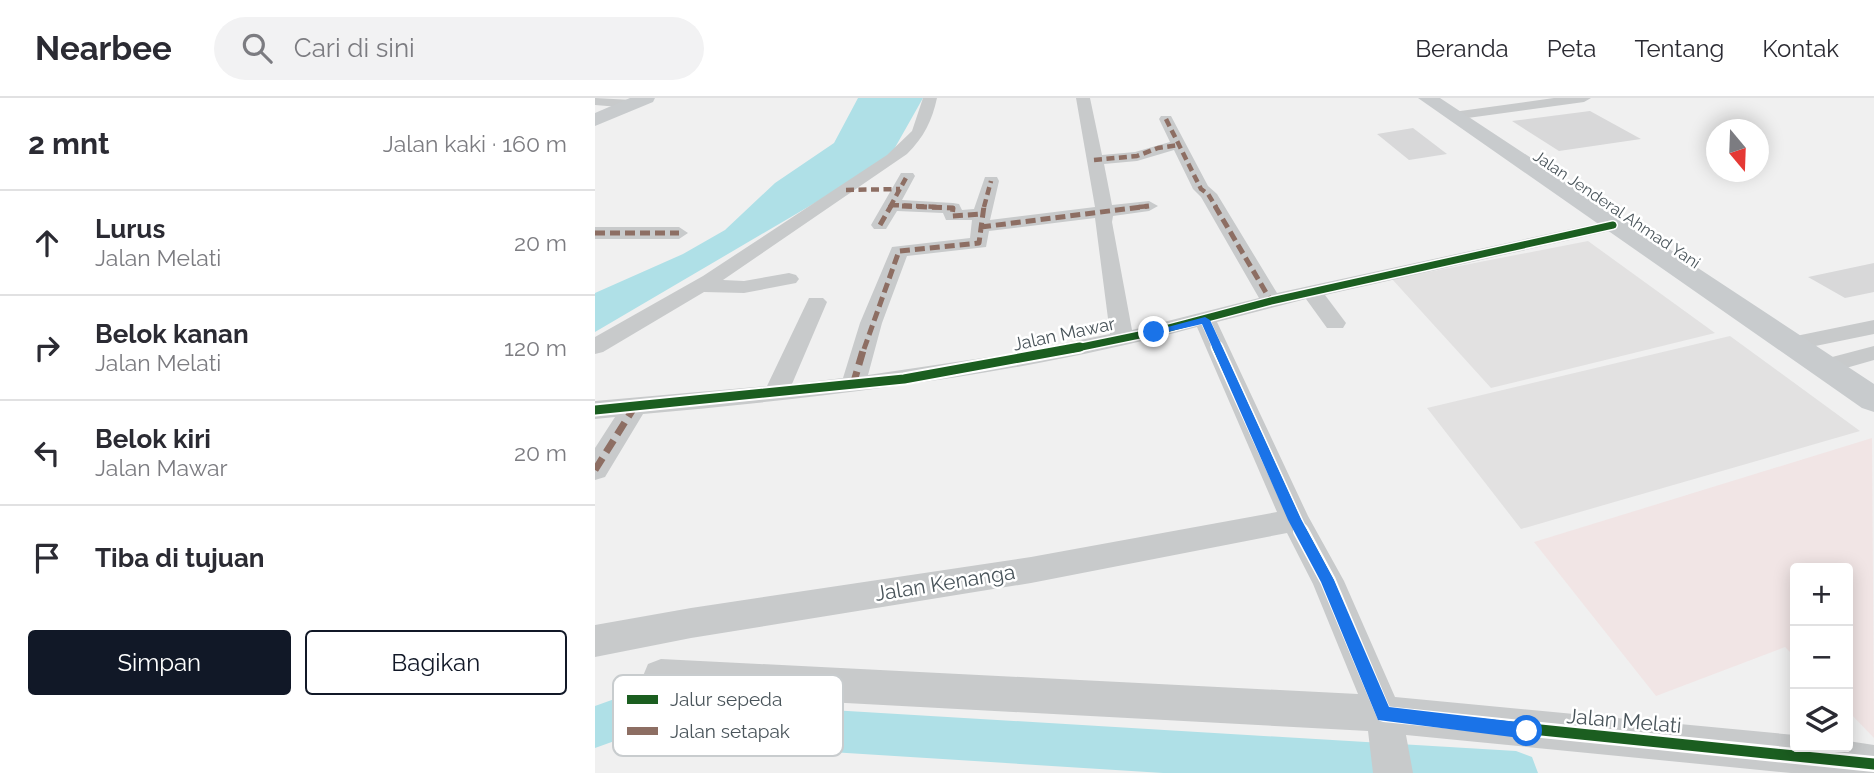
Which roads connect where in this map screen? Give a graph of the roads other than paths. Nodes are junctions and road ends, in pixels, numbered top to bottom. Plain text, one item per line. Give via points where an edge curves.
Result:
1 (930, 98) edge
2 (1083, 98) edge
3 (1427, 98) edge
4 (1584, 98) edge
5 (639, 101) edge
6 (595, 102) edge
7 (1453, 116) junction
8 (1166, 119) dead end
9 (595, 120) edge
10 (1179, 145) junction
11 (1094, 160) junction
12 (991, 181) dead end
13 (846, 190) junction
14 (891, 205) junction
15 (1149, 206) dead end
16 (1105, 212) junction
17 (981, 221) junction
18 (880, 225) dead end
19 (1613, 225) junction
20 (595, 233) edge
21 (678, 233) dead end
22 (789, 279) dead end
23 (701, 286) junction
24 (1311, 292) junction
25 (1271, 301) junction
26 (816, 302) dead end
27 (1205, 320) junction
28 (1335, 323) dead end
29 (1874, 327) edge
30 (1122, 337) junction
31 (1791, 344) junction
32 (595, 347) edge
33 (1874, 353) edge
34 (1825, 366) junction
35 (853, 385) junction
36 (776, 393) junction
37 (1874, 400) edge
38 (635, 406) junction
39 (595, 410) edge
40 (595, 470) edge
41 (1295, 520) junction
42 (595, 641) edge
43 (843, 687) edge
44 (1385, 720) junction
45 (1795, 763) edge
46 (1874, 764) edge
47 (1393, 773) edge

1 - 13 street via 926,122 910,143
2 - 11 street
3 - 7 main road, Jalan Jenderal Ahmad Yani
4 - 7 street
5 - 6 street
5 - 9 main road
7 - 19 main road, Jalan Jenderal Ahmad Yani
8 - 10 street
10 - 11 street via 1137,156
10 - 25 street
11 - 16 street
12 - 17 street
13 - 14 street via 904,183
13 - 23 street
14 - 17 street via 952,208 952,216
14 - 18 street
15 - 16 street
16 - 17 street
16 - 30 street
17 - 35 street via 977,244 899,251
19 - 24 street, Jalan Mawar
19 - 31 main road, Jalan Jenderal Ahmad Yani
20 - 21 street
22 - 23 street via 744,287
23 - 32 street
24 - 25 street, Jalan Mawar
24 - 28 street
25 - 27 street, Jalan Mawar
26 - 36 street
27 - 30 street, Jalan Mawar
27 - 41 street
29 - 31 street
30 - 35 street, Jalan Mawar via 956,371
31 - 34 main road, Jalan Jenderal Ahmad Yani
33 - 34 street
34 - 37 main road, Jalan Jenderal Ahmad Yani
35 - 36 street, Jalan Mawar
36 - 38 street, Jalan Mawar
38 - 39 street, Jalan Mawar
38 - 40 street
41 - 42 street, Jalan Kenanga via 1031,570
41 - 44 street via 1328,580
43 - 44 street, Jalan Melati
44 - 45 street, Jalan Melati
44 - 47 street
45 - 46 street, Jalan Melati

